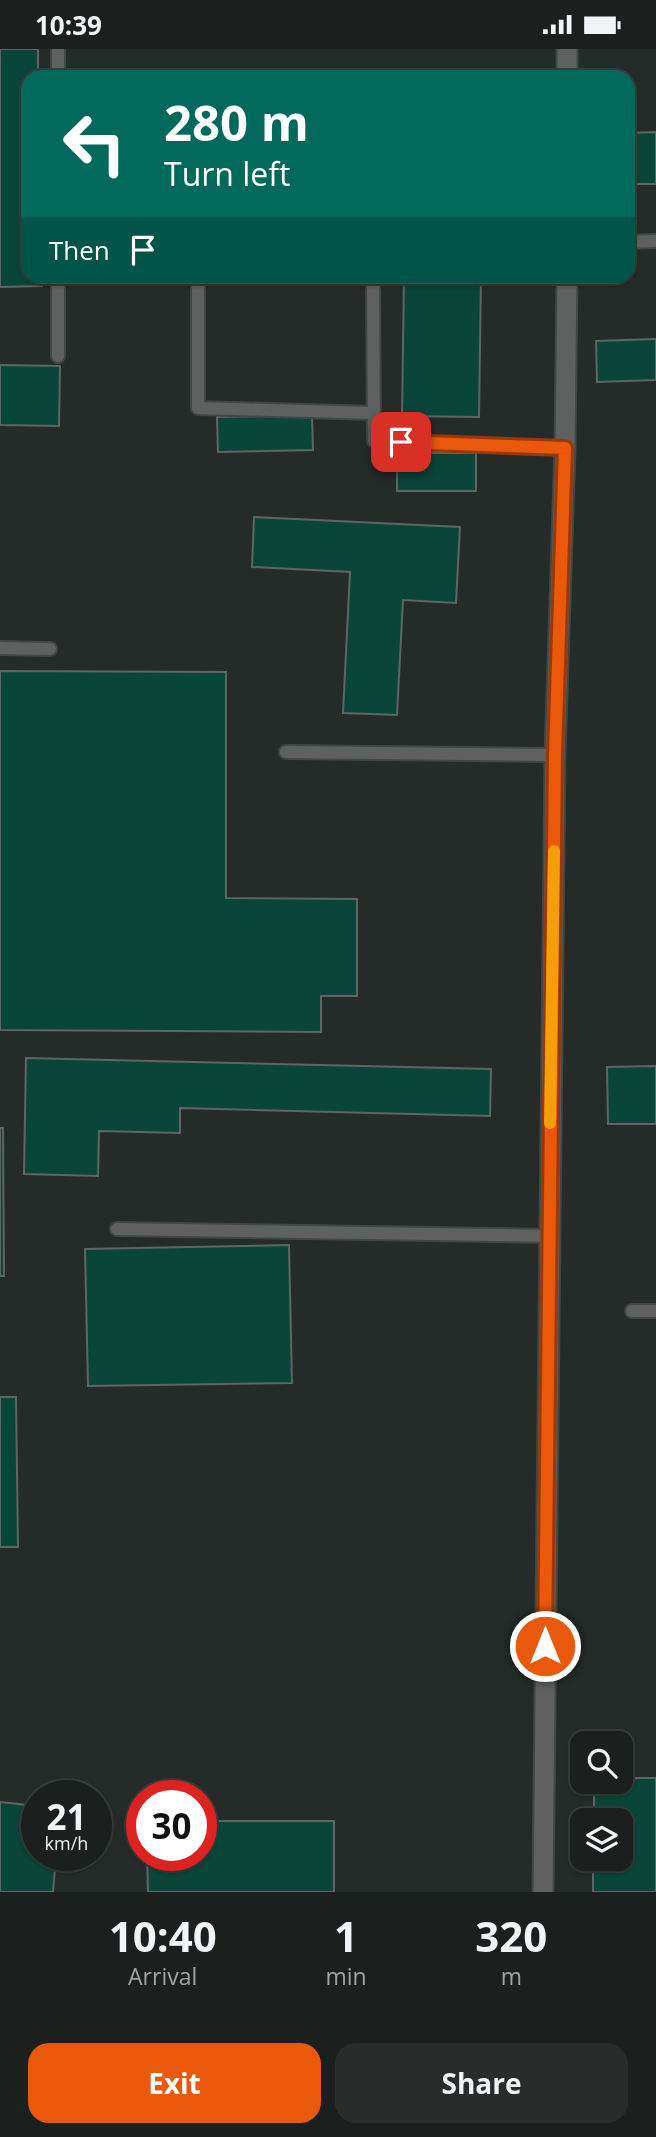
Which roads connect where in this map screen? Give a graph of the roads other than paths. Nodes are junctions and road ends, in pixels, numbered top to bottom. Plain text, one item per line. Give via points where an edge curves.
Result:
1 (58, 49) edge
2 (567, 49) edge
3 (58, 70) edge
4 (567, 70) edge
5 (635, 241) edge
6 (656, 241) edge
7 (58, 284) edge
8 (198, 284) edge
9 (373, 284) edge
10 (567, 284) edge
11 (58, 356) dead end
12 (373, 413) junction
13 (565, 448) junction
14 (0, 648) edge
15 (50, 649) dead end
16 (286, 752) dead end
17 (555, 755) junction
18 (117, 1229) dead end
19 (549, 1235) junction
20 (632, 1311) dead end
21 (656, 1311) edge
22 (543, 1892) edge

1 - 3 lane
2 - 4 street
5 - 6 lane
7 - 11 lane
8 - 12 lane via 198,408
9 - 12 lane
10 - 13 street
12 - 13 lane via 374,441
13 - 17 street
14 - 15 lane
16 - 17 lane
17 - 19 street
18 - 19 lane
19 - 22 street
20 - 21 lane

